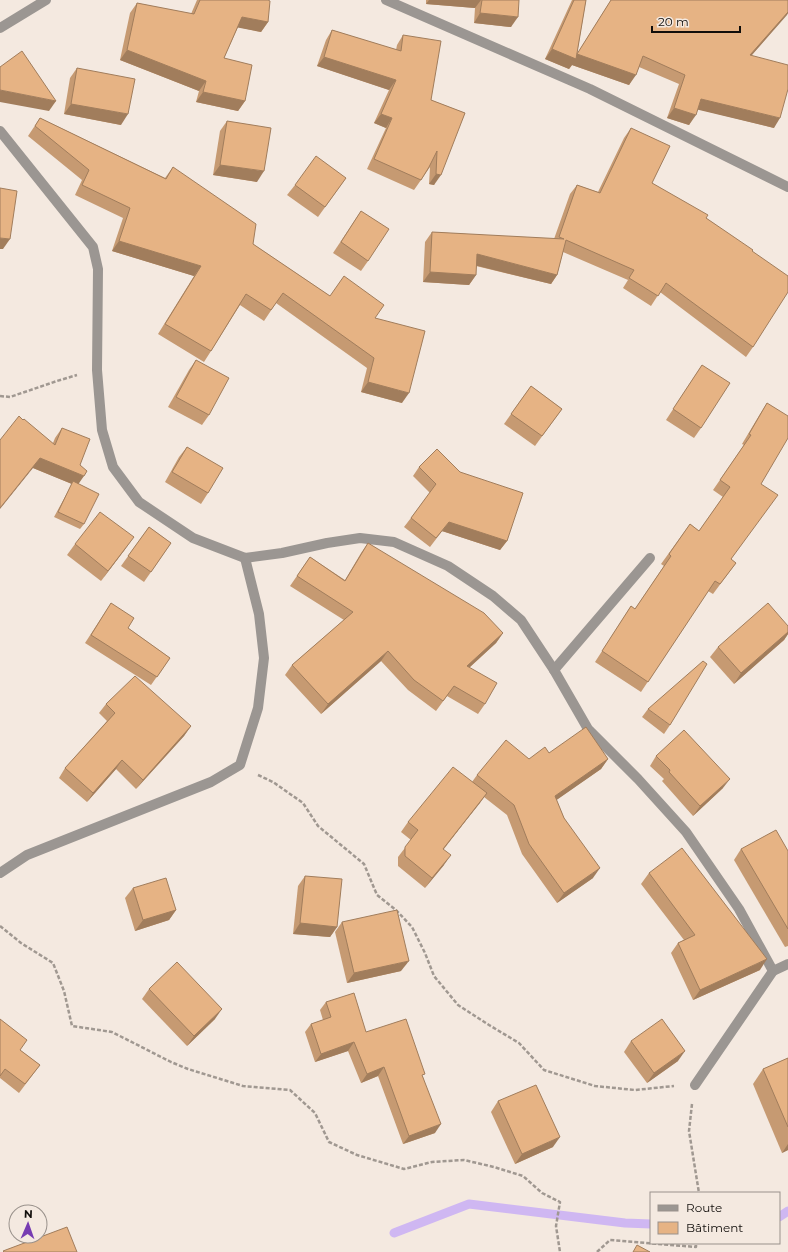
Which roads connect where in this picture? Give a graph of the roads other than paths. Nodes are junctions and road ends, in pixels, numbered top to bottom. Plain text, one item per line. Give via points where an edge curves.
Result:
1 (46, 0) edge
2 (386, 0) edge
3 (0, 28) edge
4 (0, 131) edge
5 (788, 187) edge
6 (245, 558) junction
7 (650, 558) dead end
8 (554, 670) junction
9 (0, 873) edge
10 (788, 964) edge
11 (773, 971) junction
12 (695, 1084) road end

1 - 3 street
2 - 5 street via 590,89
4 - 6 street via 93,247 98,269 97,370 102,430 114,467 139,502 193,538
6 - 8 street via 360,538 394,542 448,566 493,596 521,620
6 - 9 street via 259,614 264,658 258,708 240,765 211,782 27,855
7 - 8 street
8 - 11 street via 588,729 686,832 739,909
10 - 11 street
11 - 12 street

